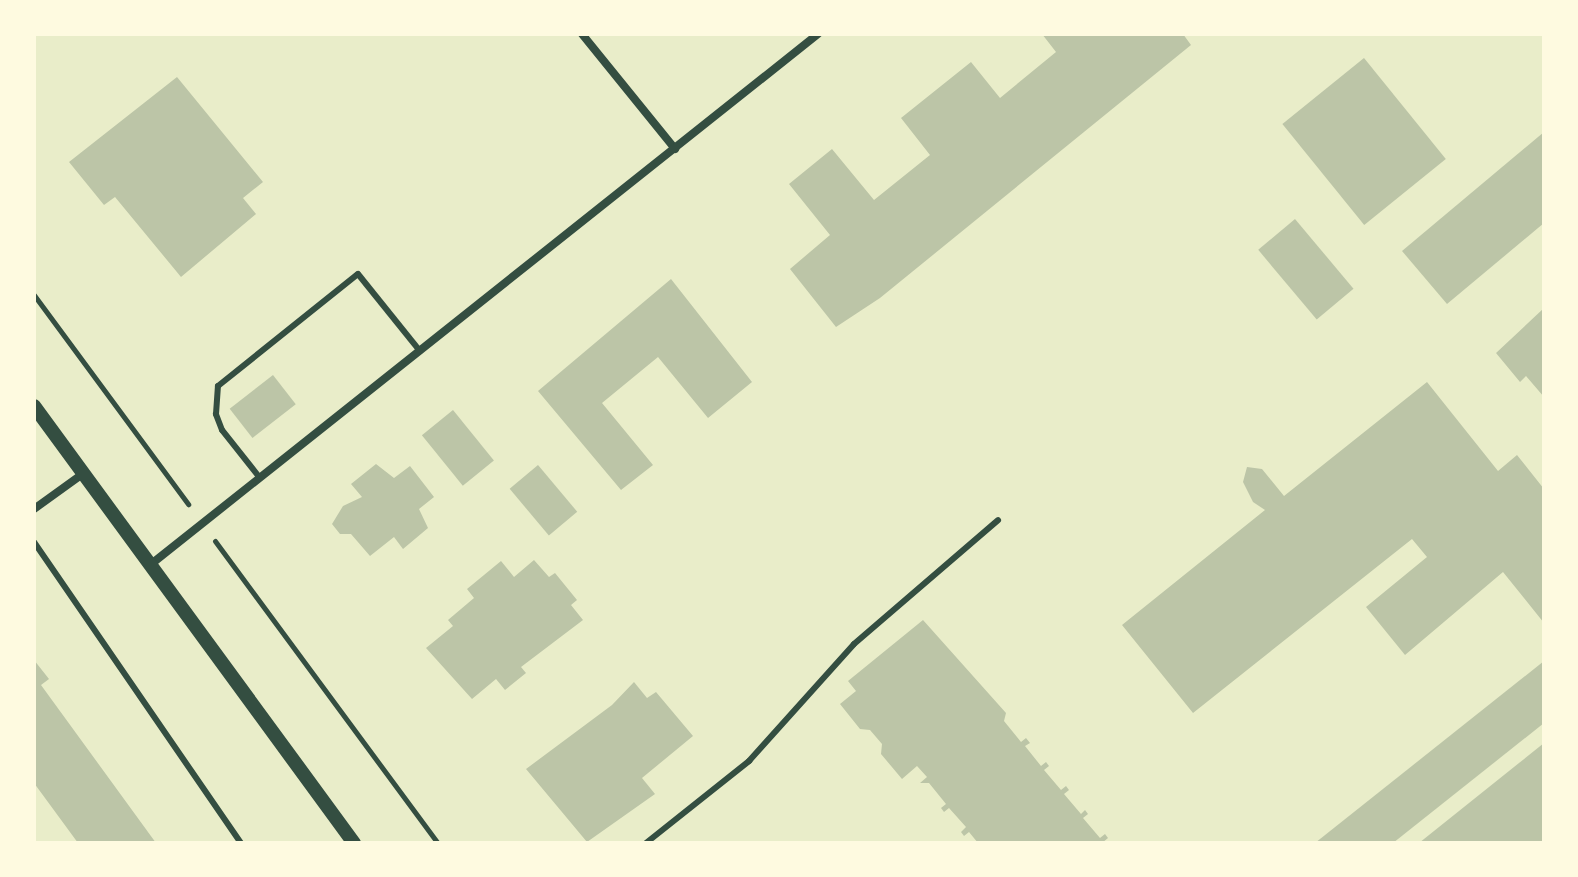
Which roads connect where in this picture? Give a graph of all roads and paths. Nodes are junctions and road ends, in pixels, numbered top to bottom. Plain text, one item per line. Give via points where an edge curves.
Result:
1 (582, 34) edge
2 (818, 34) edge
3 (675, 149) junction
4 (34, 295) edge
5 (420, 351) junction
6 (34, 406) edge
7 (84, 473) junction
8 (260, 478) junction
9 (34, 509) edge
10 (998, 520) dead end
11 (203, 524) junction
12 (34, 542) edge
13 (150, 565) junction
14 (241, 843) edge
15 (354, 843) edge
16 (438, 843) edge
17 (646, 843) edge

1 - 3 street
2 - 3 street
3 - 5 street
4 - 11 path
5 - 8 street
5 - 8 lane via 358,274 264,348 218,386 215,399 222,430
6 - 7 street
7 - 9 street
7 - 13 street
8 - 11 street
10 - 17 lane via 854,644 749,761
11 - 13 street
11 - 16 path
12 - 14 lane
13 - 15 street

